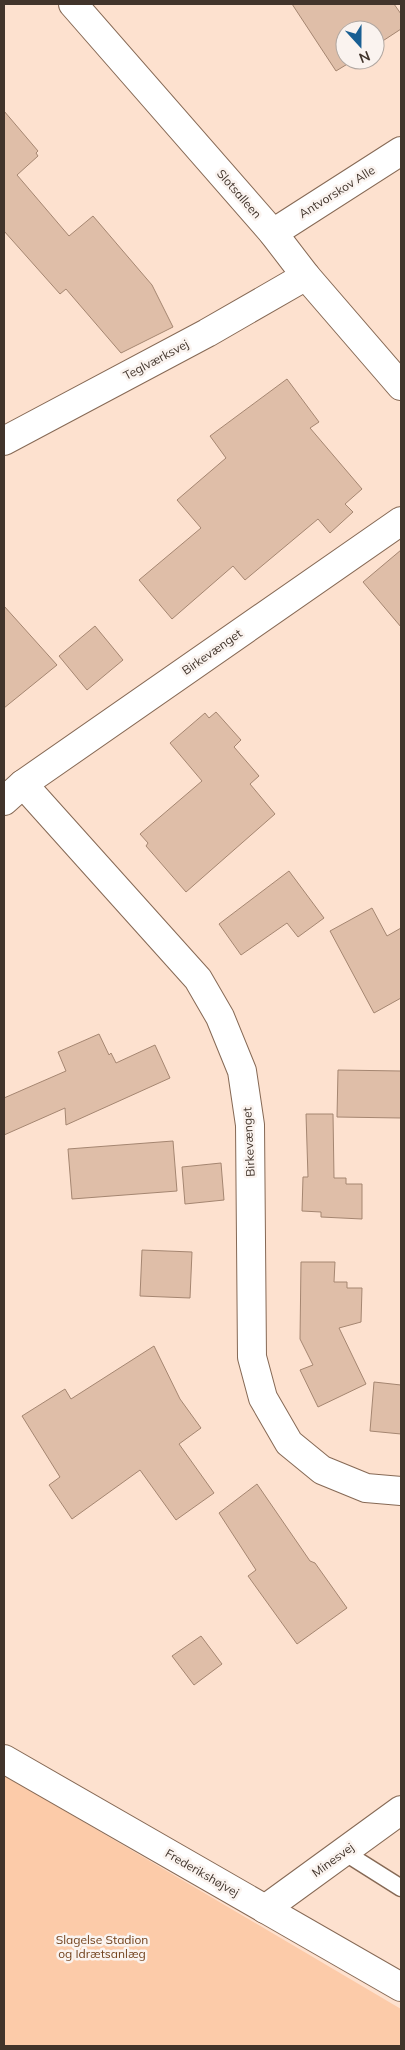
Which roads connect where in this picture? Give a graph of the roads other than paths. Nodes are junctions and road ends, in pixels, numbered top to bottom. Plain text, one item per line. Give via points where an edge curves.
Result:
1 (73, 4) edge
2 (401, 151) edge
3 (273, 233) junction
4 (306, 276) junction
5 (401, 386) edge
6 (4, 441) edge
7 (401, 520) edge
8 (14, 792) edge
9 (401, 1491) edge
10 (4, 1759) edge
11 (401, 1810) edge
12 (344, 1852) junction
13 (401, 1888) edge
14 (265, 1909) junction
15 (401, 1987) edge

1 - 3 street, Slotsalleen
2 - 3 street, Antvorskov Alle
3 - 4 street, Slotsalleen
4 - 5 street, Slotsalleen
4 - 6 street, Teglværksvej via 207,333
7 - 8 street, Birkevænget
8 - 9 street, Birkevænget via 198,980 220,1017 242,1071 250,1125 252,1357 263,1398 288,1443 322,1470 366,1488
10 - 14 street, Frederikshøjvej
11 - 12 street, Minesvej
12 - 13 lane
12 - 14 street, Minesvej
14 - 15 street, Frederikshøjvej

